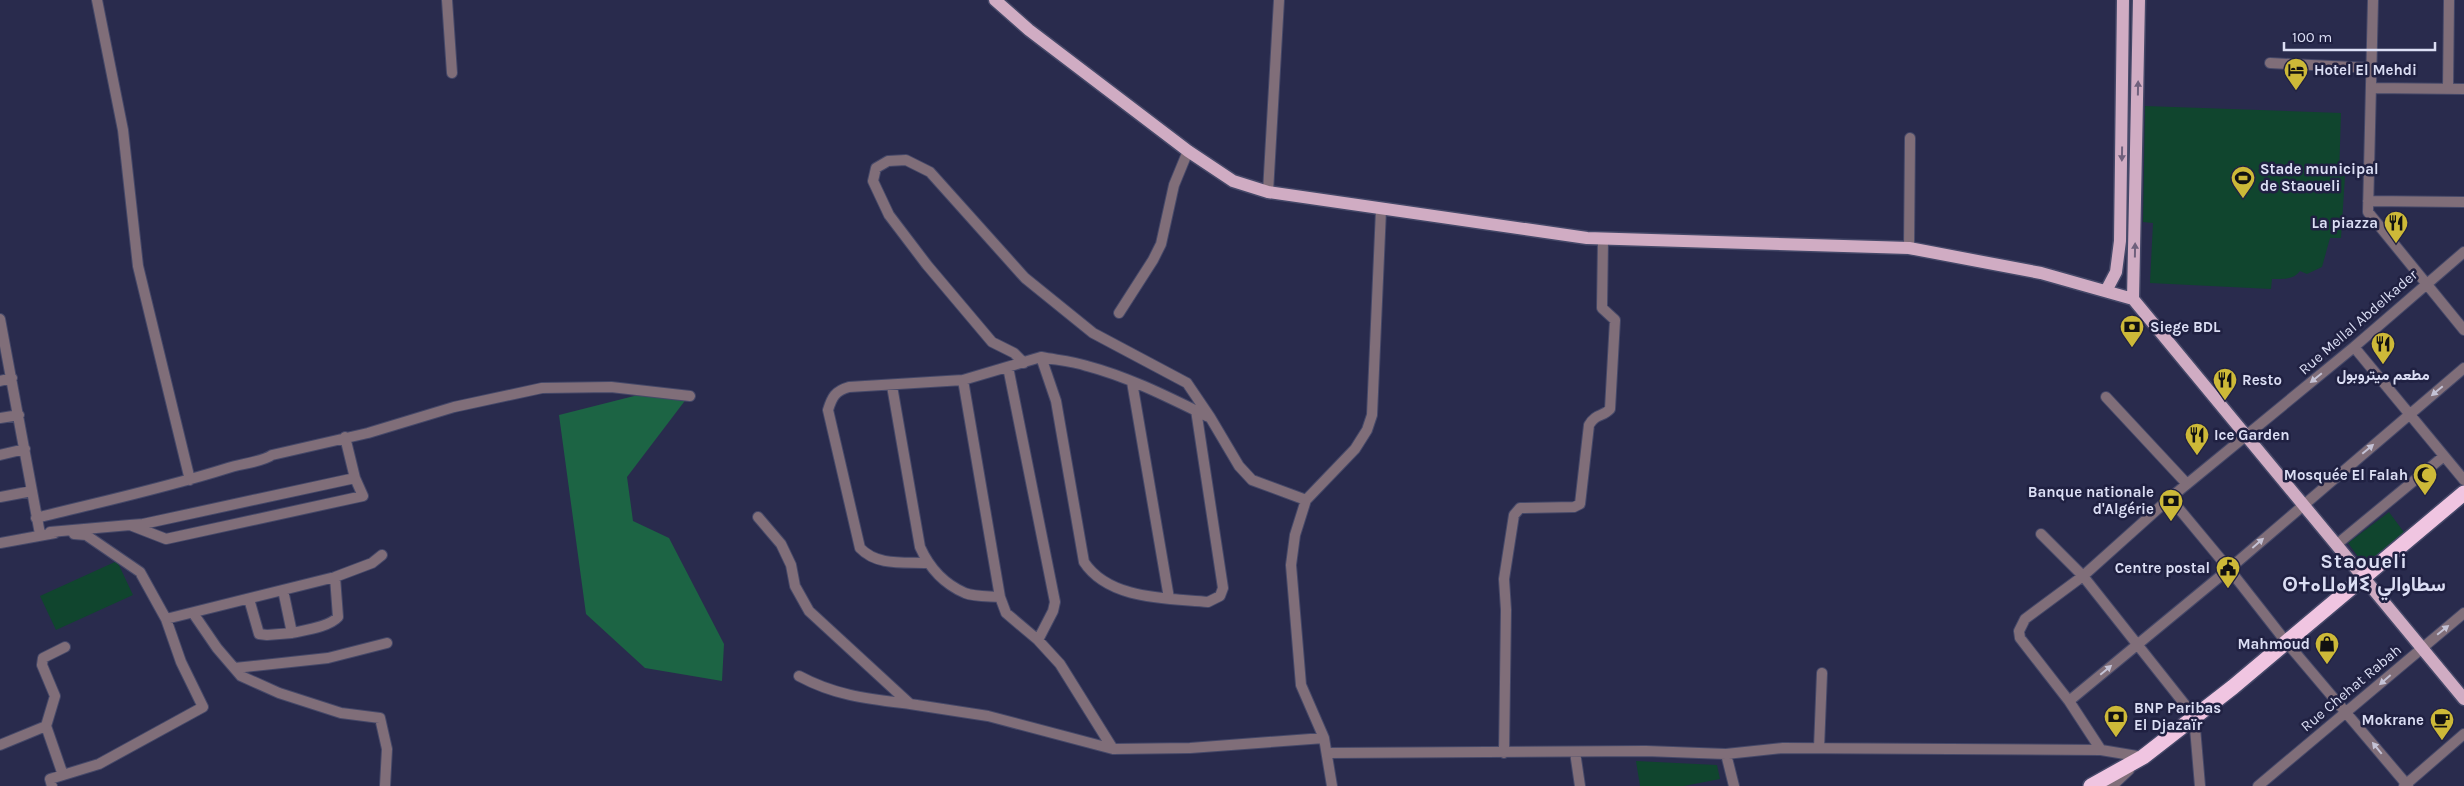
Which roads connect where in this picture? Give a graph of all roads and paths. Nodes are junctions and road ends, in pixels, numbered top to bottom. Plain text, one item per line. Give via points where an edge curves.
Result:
1 (96, 0) edge
2 (446, 0) edge
3 (995, 0) edge
4 (1279, 0) edge
5 (2124, 0) edge
6 (2139, 0) edge
7 (2373, 0) edge
8 (2449, 0) edge
9 (2270, 63) dead end
10 (2372, 68) junction
11 (452, 73) dead end
12 (2371, 88) junction
13 (2448, 89) junction
14 (2464, 89) edge
15 (1910, 138) dead end
16 (1188, 151) junction
17 (1268, 192) junction
18 (2368, 201) junction
19 (2464, 202) edge
20 (1381, 210) junction
21 (1603, 239) junction
22 (1909, 248) junction
23 (2464, 252) edge
24 (2426, 284) junction
25 (2106, 291) junction
26 (2133, 299) junction
27 (1118, 313) dead end
28 (0, 319) edge
29 (2464, 330) edge
30 (2, 341) edge
31 (2354, 347) junction
32 (1041, 357) junction
33 (1024, 363) junction
34 (1008, 367) junction
35 (2464, 368) edge
36 (12, 378) junction
37 (963, 380) junction
38 (0, 381) edge
39 (1132, 382) junction
40 (892, 386) junction
41 (690, 396) dead end
42 (2106, 397) dead end
43 (1196, 410) junction
44 (2410, 414) junction
45 (18, 415) junction
46 (1210, 417) junction
47 (0, 418) edge
48 (2246, 435) junction
49 (345, 437) junction
50 (25, 449) junction
51 (0, 454) edge
52 (2444, 456) junction
53 (355, 478) junction
54 (190, 480) junction
55 (2464, 480) edge
56 (2187, 484) junction
57 (32, 491) junction
58 (2464, 493) edge
59 (0, 496) edge
60 (2170, 498) junction
61 (1306, 500) junction
62 (2304, 503) junction
63 (758, 517) dead end
64 (36, 518) junction
65 (130, 525) junction
66 (45, 533) junction
67 (2041, 534) dead end
68 (0, 543) edge
69 (2336, 545) junction
70 (382, 555) dead end
71 (927, 563) junction
72 (2229, 568) junction
73 (2083, 576) junction
74 (335, 577) junction
75 (2364, 578) junction
76 (283, 590) junction
77 (1000, 597) junction
78 (1169, 598) junction
79 (249, 599) junction
80 (193, 613) junction
81 (2464, 613) edge
82 (166, 619) junction
83 (292, 633) junction
84 (1038, 640) junction
85 (387, 643) dead end
86 (2286, 643) junction
87 (2138, 644) junction
88 (65, 647) dead end
89 (2422, 648) junction
90 (235, 668) junction
91 (1822, 673) dead end
92 (799, 676) dead end
93 (2464, 699) edge
94 (2069, 701) junction
95 (910, 704) junction
96 (2347, 712) junction
97 (2194, 716) junction
98 (46, 726) junction
99 (2464, 734) edge
100 (1324, 738) junction
101 (0, 745) edge
102 (1819, 748) junction
103 (1113, 749) junction
104 (2101, 750) junction
105 (1575, 752) junction
106 (1327, 753) junction
107 (1504, 753) junction
108 (1726, 754) junction
109 (2143, 757) junction
110 (63, 775) junction
111 (2406, 785) edge
112 (52, 786) edge
113 (385, 786) edge
114 (1332, 786) edge
115 (1580, 786) edge
116 (1734, 786) edge
117 (2091, 786) edge
118 (2112, 786) edge
119 (2200, 786) edge
120 (2258, 786) edge

1 - 54 street via 123,130 138,266
2 - 11 street
3 - 16 main road via 1029,30
4 - 17 street
5 -> 25 main road via 2120,241 2116,272
26 -> 6 main road
7 - 10 street
8 - 13 street
9 - 10 street
10 - 12 street
12 - 13 street
12 - 18 street
13 - 14 street
15 - 22 street
16 - 17 main road via 1233,181
16 - 27 street via 1174,185 1161,244
17 - 20 main road
18 - 19 street
18 - 24 street via 2368,212
20 - 21 main road
20 - 61 street via 1372,415 1367,430 1354,449
21 - 22 main road
21 - 107 street via 1602,308 1615,320 1610,409 1597,415 1589,425 1580,504 1574,507 1520,508 1514,515 1504,579
22 - 25 main road via 2041,273
23 - 24 street, Rue Mellal Abdelkader
24 - 29 street
24 - 31 street, Rue Mellal Abdelkader
25 - 26 main road
26 - 48 main road
28 - 30 street
30 - 36 street
31 - 44 street
31 -> 48 street, Rue Mellal Abdelkader
32 - 33 street
32 - 39 street via 1086,365
32 - 78 street via 1056,401 1084,562 1091,572 1119,590
33 - 34 street
33 - 46 street via 1014,353 992,342 926,266 889,215 873,181 876,168 888,161 906,160 930,172 1025,278 1093,333 1187,383
34 - 37 street
34 - 84 street via 1055,602 1054,611
35 -> 44 street
36 - 38 street
36 - 45 street
37 - 40 street
37 - 77 street
39 - 43 street
39 - 78 street
40 - 71 street via 920,546
40 - 71 street via 839,390 832,397 828,410 860,548 876,560
41 - 49 street via 611,387 542,388 454,407
42 - 56 street
43 - 46 street
43 - 78 street via 1223,588 1214,601
44 - 52 street
62 -> 44 street
45 - 47 street
45 - 50 street
46 - 61 street via 1239,466 1252,480
48 - 56 street, Rue Mellal Abdelkader
48 - 62 main road
49 - 53 street
49 - 54 street
50 - 51 street
50 - 57 street
52 - 55 street
52 - 69 street
53 - 65 street via 188,516
53 - 65 street via 363,496 166,539
54 - 64 street
56 - 60 street, Rue Mellal Abdelkader
57 - 59 street
57 - 64 street
58 - 75 highway
60 - 72 street
60 - 73 street, Rue Mellal Abdelkader
61 - 100 street via 1295,535 1291,565 1301,685
62 - 69 main road
72 -> 62 street
63 - 95 street via 781,544 795,586 809,611
64 - 66 street
65 - 66 street
66 - 68 street
66 - 82 street via 86,536 140,572
67 - 73 street
69 - 75 main road
70 - 74 street via 372,563
71 - 77 street via 966,594
72 - 86 street
72 - 87 street
73 - 87 street
73 - 94 street, Rue Mellal Abdelkader via 2025,618 2019,632 2020,638
74 - 76 street
74 - 83 street via 339,611 336,620
75 - 86 highway
75 - 89 main road
76 - 79 street
76 - 83 street
77 - 84 street via 1006,613
79 - 80 street
79 - 83 street via 259,634
80 - 82 street
80 - 90 street
89 -> 81 street, Rue Chehat Rabah
82 - 110 street via 181,662 203,708 99,764
84 - 103 street via 1060,664
85 - 90 street via 328,658
86 - 96 street
86 - 97 highway
94 -> 87 street
87 - 97 street
88 - 98 street via 43,658 42,666 54,696
89 - 93 main road
89 -> 96 street, Rue Chehat Rabah
90 - 113 street via 241,676 279,692 341,713 380,718 388,749
91 - 102 street
92 - 95 street via 850,697
94 - 104 street, Rue Mellal Abdelkader
95 - 103 street via 1008,720
111 -> 96 street
96 - 120 street, Rue Chehat Rabah
97 - 109 highway
97 - 119 street
98 - 101 street
98 - 110 street
99 - 111 street
100 - 103 street via 1190,748
100 - 106 street
102 - 104 street
102 - 108 street
104 - 109 street
105 - 107 street
105 - 108 street
105 - 115 street
106 - 107 street
106 - 114 street
108 - 116 street
109 - 117 highway
109 - 118 street
110 - 112 street via 50,779

